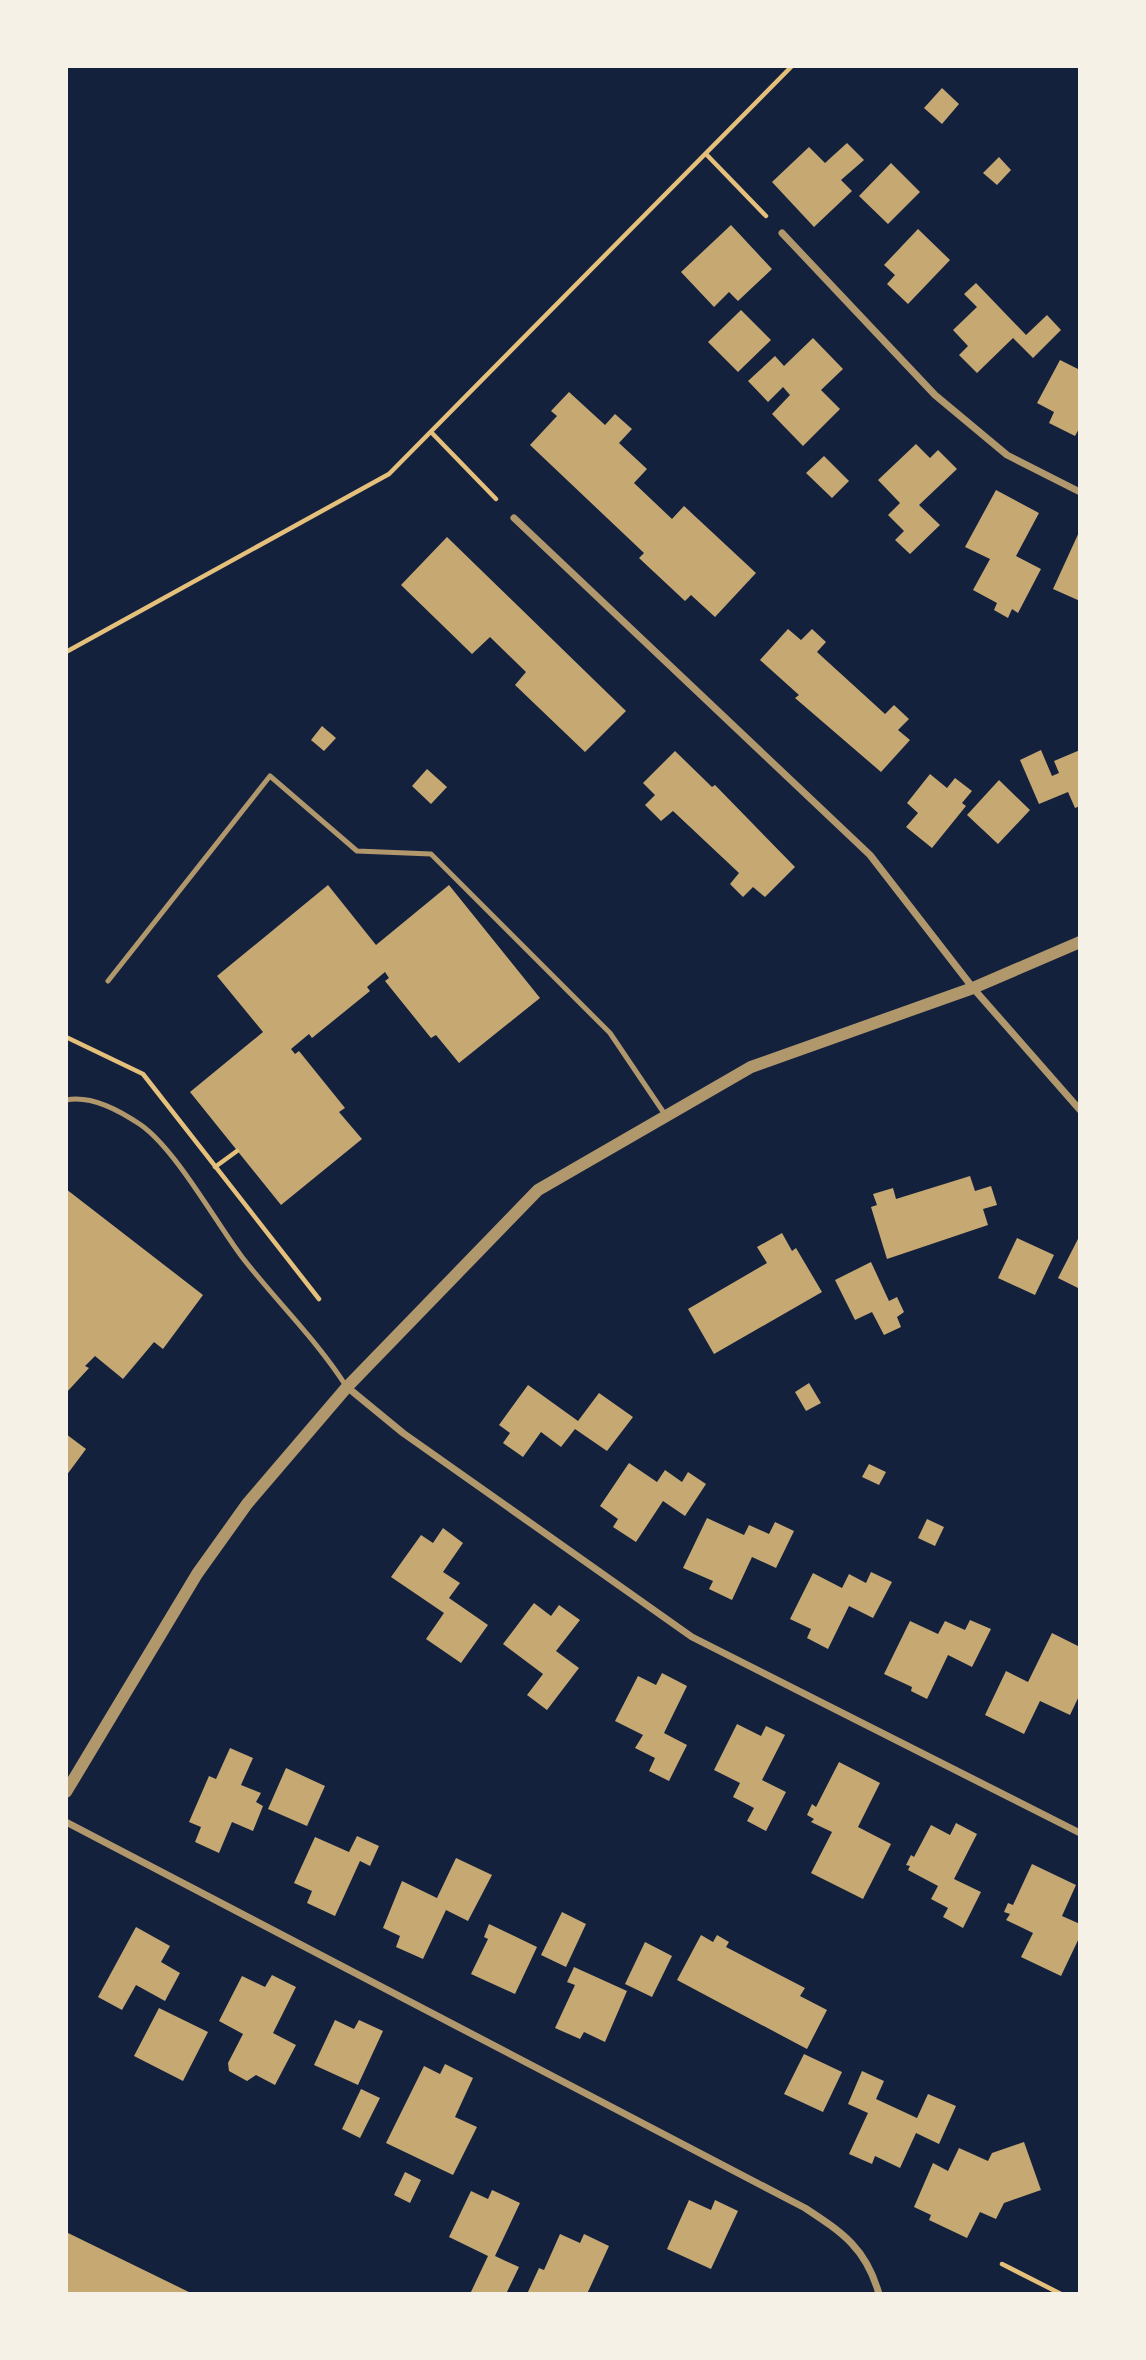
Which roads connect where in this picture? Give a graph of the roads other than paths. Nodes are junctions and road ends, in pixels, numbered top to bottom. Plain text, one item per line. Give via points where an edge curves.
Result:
1 (782, 233) road end
2 (1080, 492) edge
3 (514, 518) road end
4 (1080, 942) edge
5 (107, 981) dead end
6 (973, 988) junction
7 (66, 1100) edge
8 (1080, 1110) edge
9 (666, 1116) junction
10 (348, 1387) junction
11 (66, 1792) edge
12 (66, 1822) edge
13 (1080, 1833) edge
14 (879, 2294) edge

1 - 2 street via 935,395 1007,455
3 - 6 street via 870,855
4 - 6 street
5 - 9 lane via 270,776 357,851 431,853 610,1033
6 - 8 street
6 - 9 street via 751,1067
7 - 10 lane via 102,1104 143,1126 179,1167 280,1305 322,1348
9 - 10 street via 538,1190
10 - 11 street via 247,1504 197,1574
10 - 13 street via 403,1433 692,1637
12 - 14 street via 805,2208 849,2237 867,2263

